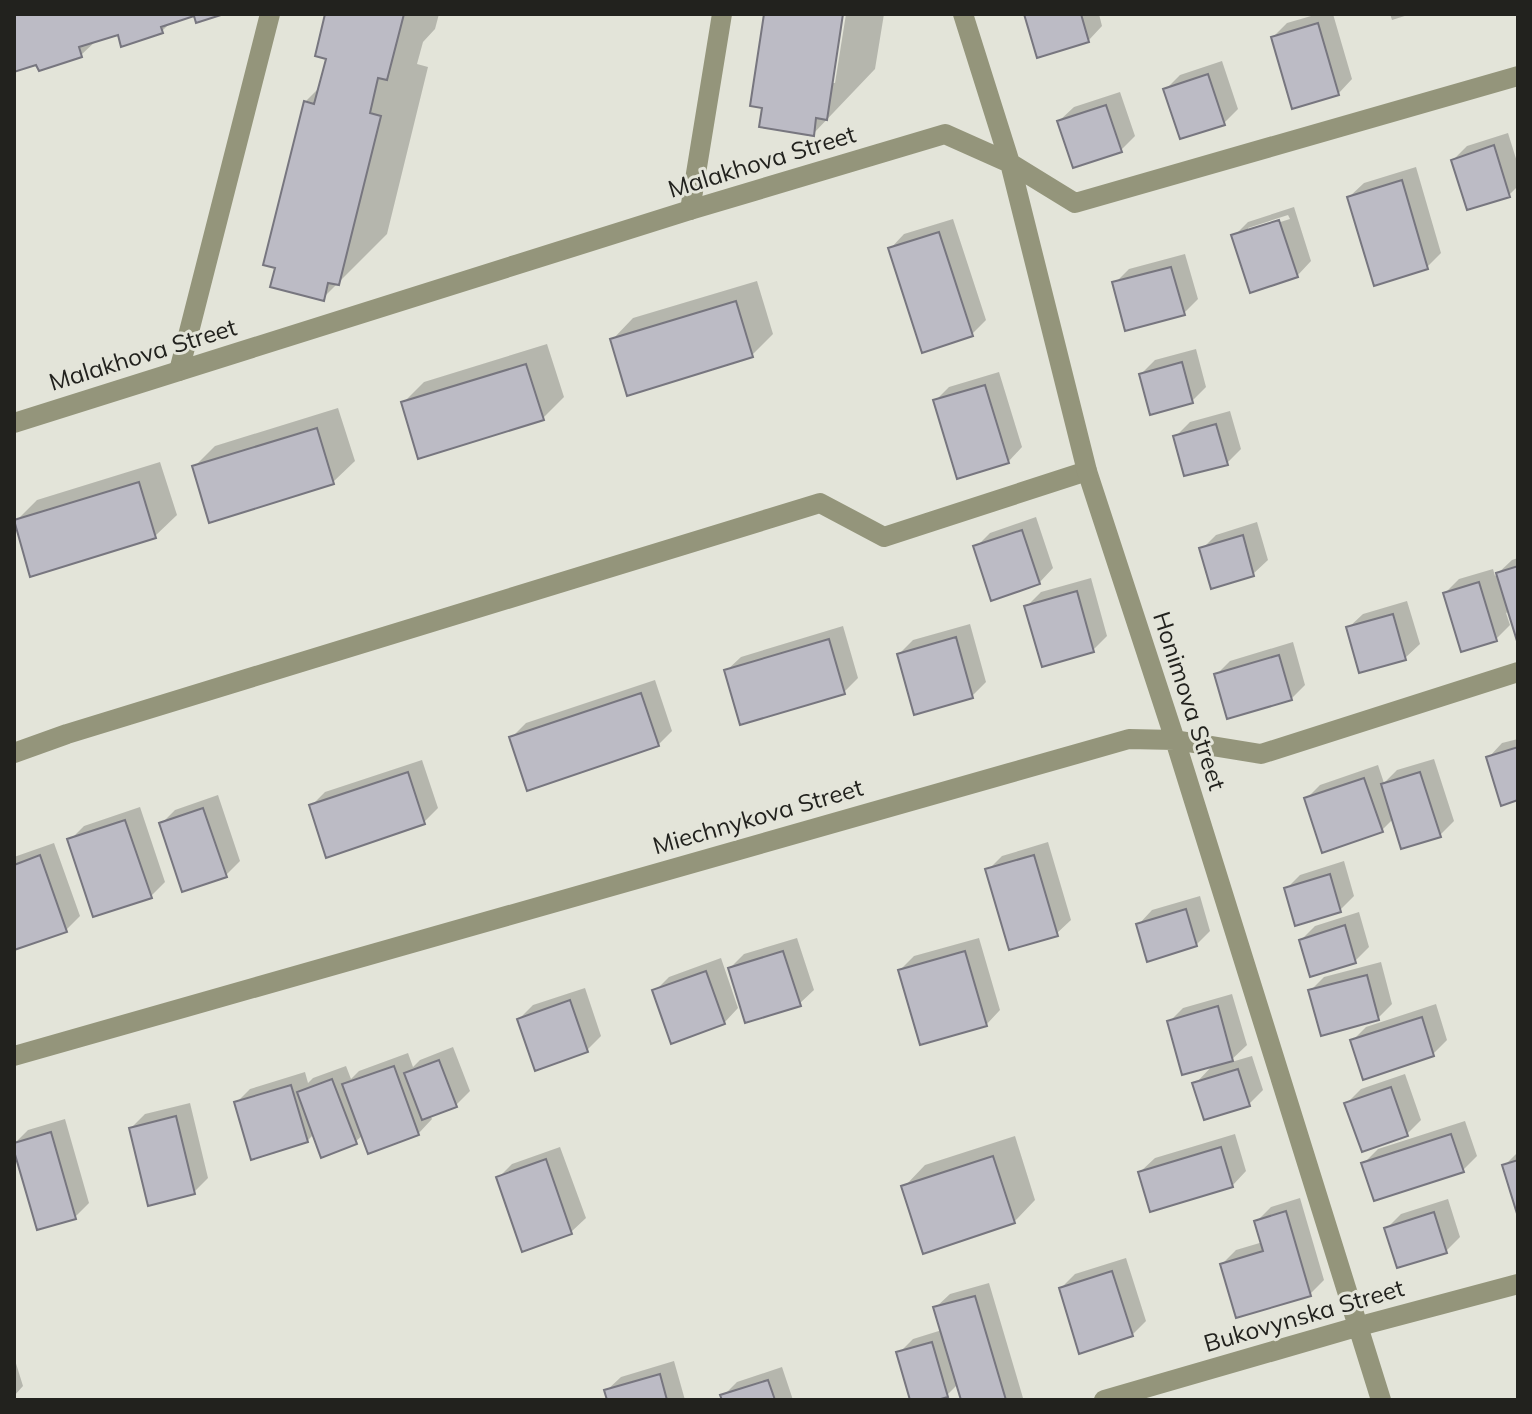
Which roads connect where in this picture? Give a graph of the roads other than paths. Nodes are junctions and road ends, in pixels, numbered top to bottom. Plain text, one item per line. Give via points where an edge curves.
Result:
1 (270, 14) edge
2 (722, 14) edge
3 (963, 14) edge
4 (1518, 76) edge
5 (1010, 163) junction
6 (690, 210) junction
7 (179, 371) junction
8 (14, 423) edge
9 (1087, 471) junction
10 (1518, 672) edge
11 (1175, 740) junction
12 (14, 753) edge
13 (14, 1056) edge
14 (1518, 1284) edge
15 (1360, 1326) junction
16 (1104, 1400) edge
17 (1381, 1400) edge

1 - 7 street
2 - 6 street
3 - 5 street, Honimova Street
4 - 5 street, Malakhova Street via 1075,203
5 - 6 street, Malakhova Street via 945,134
5 - 9 street, Honimova Street
6 - 7 street, Malakhova Street
7 - 8 street, Malakhova Street
9 - 11 street, Honimova Street
9 - 12 street via 884,537 820,503
10 - 11 street, Miechnykova Street via 1261,754
11 - 13 street, Miechnykova Street via 1129,739
11 - 15 street, Honimova Street
14 - 15 street, Bukovynska Street
15 - 16 street, Bukovynska Street
15 - 17 street, Honimova Street

